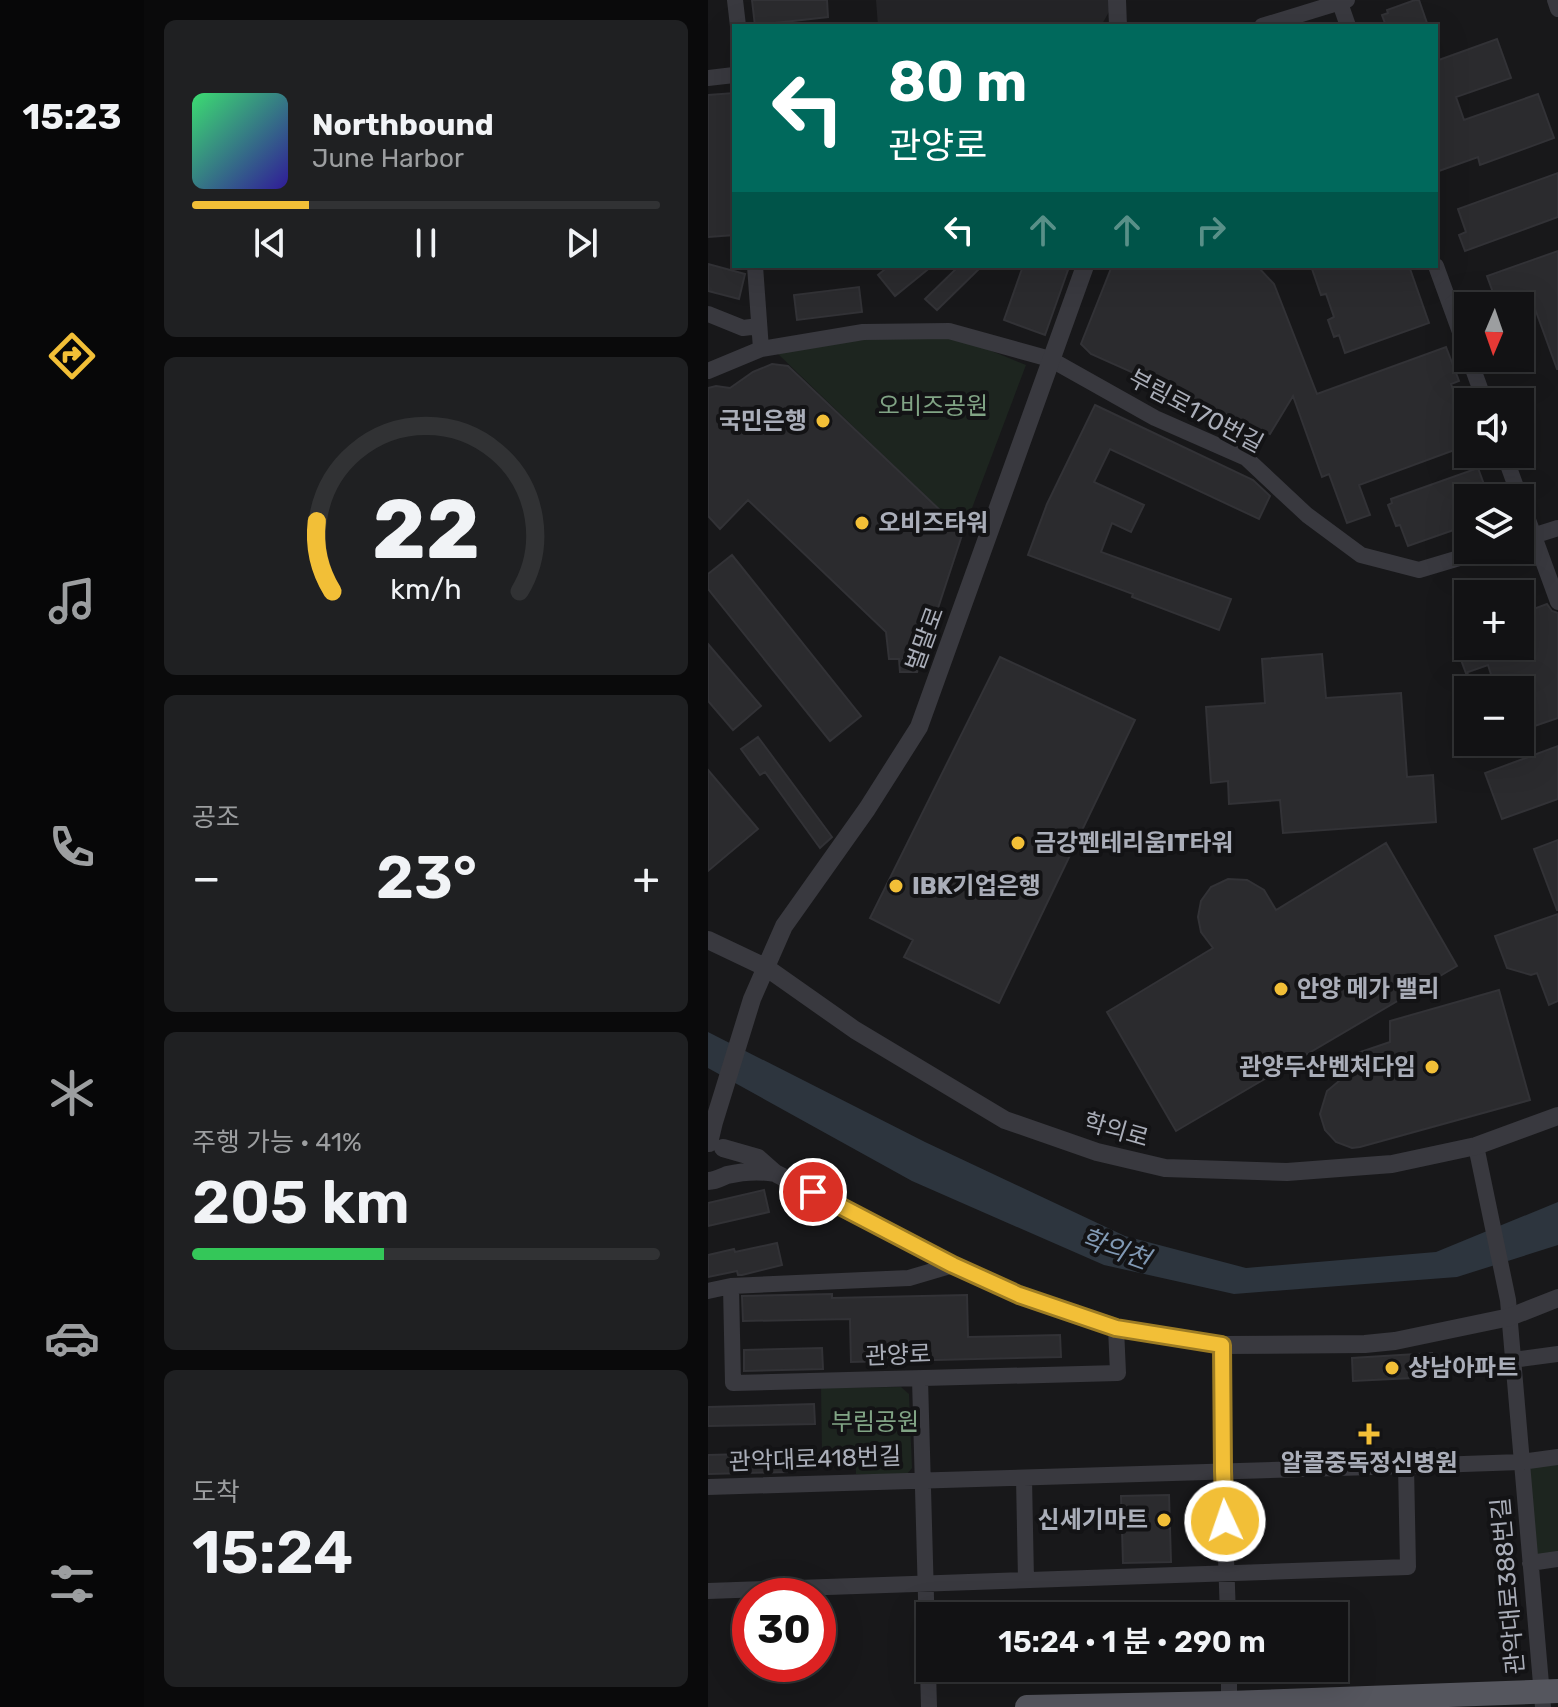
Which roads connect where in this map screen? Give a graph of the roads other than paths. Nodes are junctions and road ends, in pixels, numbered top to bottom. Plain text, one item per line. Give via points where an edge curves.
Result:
1 (735, 0) edge
2 (1117, 0) edge
3 (1555, 0) edge
4 (1343, 1) edge
5 (1558, 9) edge
6 (738, 24) edge
7 (1118, 24) edge
8 (1268, 24) edge
9 (1348, 24) edge
10 (732, 75) edge
11 (708, 78) edge
12 (755, 268) edge
13 (1084, 268) edge
14 (1437, 268) edge
15 (708, 314) edge
16 (1454, 315) edge
17 (759, 326) junction
18 (761, 349) junction
19 (1050, 359) junction
20 (708, 371) edge
21 (1558, 528) edge
22 (1534, 536) edge
23 (1534, 552) edge
24 (1454, 560) edge
25 (1558, 602) edge
26 (708, 940) edge
27 (767, 968) junction
28 (1558, 1116) edge
29 (713, 1145) edge
30 (1476, 1146) junction
31 (775, 1173) junction
32 (716, 1179) edge
33 (953, 1265) junction
34 (731, 1286) junction
35 (708, 1291) edge
36 (1558, 1298) edge
37 (1509, 1309) junction
38 (1116, 1328) junction
39 (1222, 1345) junction
40 (1558, 1354) edge
41 (1513, 1360) junction
42 (920, 1379) junction
43 (1558, 1457) edge
44 (1521, 1462) junction
45 (1406, 1466) junction
46 (1223, 1471) junction
47 (1024, 1478) junction
48 (923, 1480) junction
49 (708, 1487) edge
50 (1558, 1559) edge
51 (1530, 1563) junction
52 (1227, 1572) junction
53 (1026, 1580) junction
54 (927, 1585) junction
55 (708, 1591) edge
56 (1228, 1602) edge
57 (1229, 1682) edge
58 (1547, 1696) edge
59 (1229, 1703) junction
60 (929, 1707) edge
61 (1027, 1707) edge

1 - 6 street
2 - 7 street
3 - 5 street
4 - 8 street
4 - 9 street
10 - 11 street
12 - 17 street
13 - 19 street, 벌말로
14 - 16 street
15 - 17 street via 743,328
17 - 18 street
18 - 19 street, 부림로170번길 via 863,332 949,331
18 - 20 street, 부림로170번길
19 - 24 street, 부림로170번길 via 1155,418 1246,458 1307,515 1361,555 1419,570
19 - 27 street, 벌말로 via 919,727 784,926
21 - 22 street
23 - 25 street
26 - 27 street, 학의로
27 - 29 street, 벌말로 via 752,999 714,1122
27 - 30 street, 학의로 via 855,1030 1005,1120 1097,1152 1165,1168 1287,1172 1392,1164
28 - 30 street, 학의로
29 - 31 street via 758,1158
29 - 32 street via 727,1154 729,1162 728,1170
30 - 37 street, 관악대로388번길
31 - 32 street via 756,1169
31 - 33 street
33 - 34 street via 909,1278
33 - 38 street via 1019,1295
34 - 35 street
34 - 42 street, 관양로 via 733,1383
36 - 37 street
37 - 39 street via 1395,1341
37 - 41 street, 관악대로388번길
38 - 39 street
38 - 42 street, 관양로 via 1118,1373
39 - 46 street
40 - 41 street
41 - 44 street, 관악대로388번길
42 - 48 street, 관악대로418번길
43 - 44 street
44 - 45 street, 관악대로388번길
44 - 51 street, 관악대로388번길
45 - 46 street, 관악대로388번길
45 - 52 street via 1408,1567
46 - 47 street, 관악대로388번길
46 - 52 street
47 - 48 street, 관악대로388번길
47 - 53 street
48 - 49 street, 관악대로418번길
48 - 54 street, 관악대로418번길
50 - 51 street
51 - 58 street, 관악대로388번길
52 - 53 street
52 - 56 street
53 - 54 street
54 - 55 street
54 - 60 street, 관악대로418번길
57 - 59 street
58 - 59 main road
59 - 61 main road

